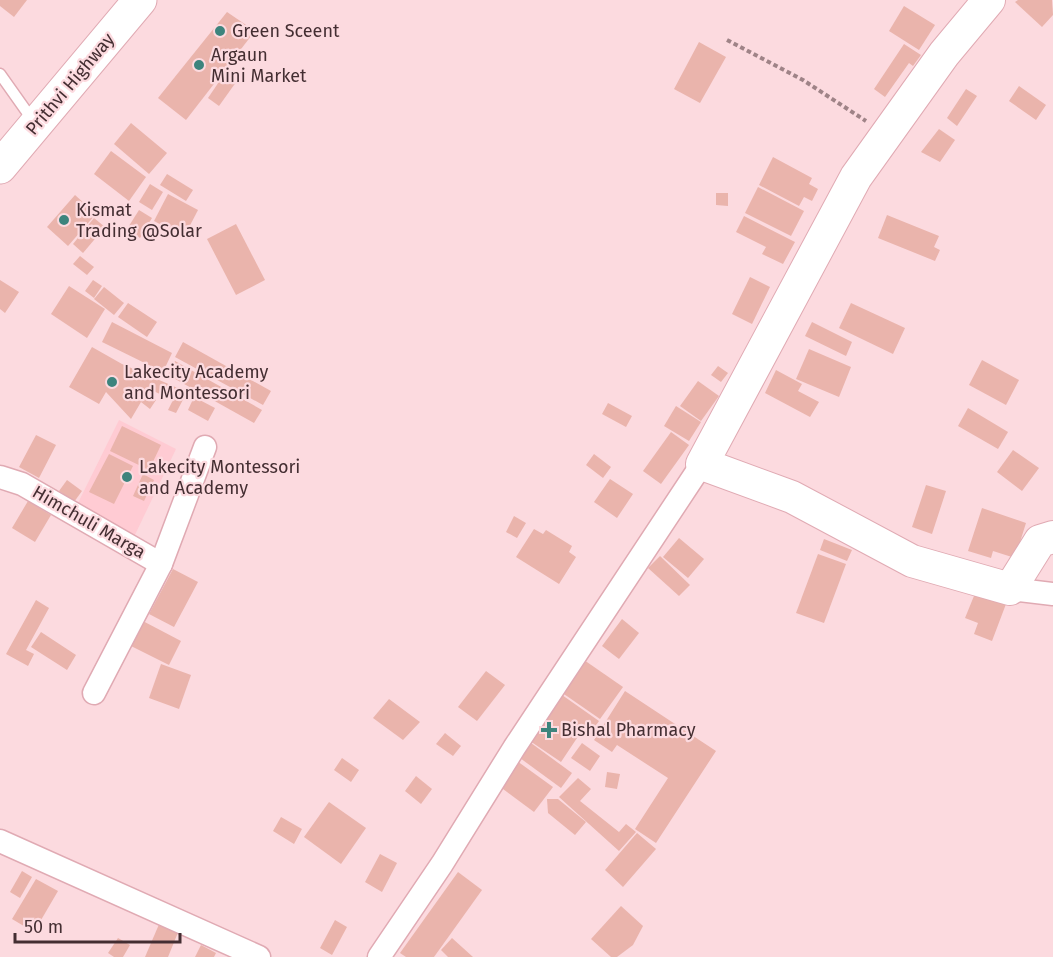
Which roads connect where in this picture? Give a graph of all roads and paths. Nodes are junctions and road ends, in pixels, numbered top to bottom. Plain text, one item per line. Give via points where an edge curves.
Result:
1 (140, 0) edge
2 (989, 0) edge
3 (727, 40) dead end
4 (0, 74) edge
5 (36, 124) junction
6 (887, 134) junction
7 (0, 167) edge
8 (205, 447) dead end
9 (702, 464) junction
10 (0, 477) edge
11 (1049, 533) edge
12 (161, 564) junction
13 (1010, 589) junction
14 (1053, 594) edge
15 (94, 693) dead end
16 (0, 841) edge
17 (259, 957) edge
18 (379, 957) edge

1 - 5 highway, Prithvi Highway
2 - 6 main road via 944,54
3 - 6 path via 803,80
4 - 5 lane
5 - 7 highway, Prithvi Highway
6 - 9 main road via 856,177
8 - 12 street, Himchuli Marga
9 - 13 main road via 792,497 912,561
9 - 18 street
10 - 12 street, Himchuli Marga via 22,484
11 - 13 main road
12 - 15 street
13 - 14 street
16 - 17 street

